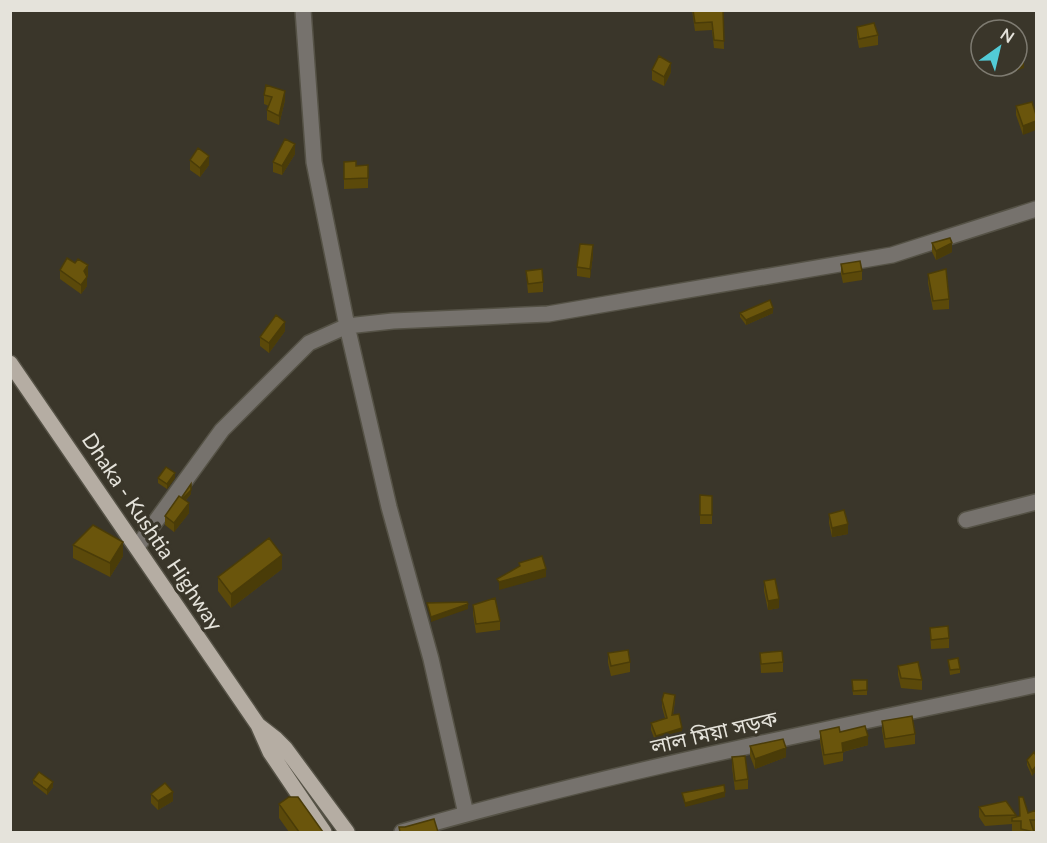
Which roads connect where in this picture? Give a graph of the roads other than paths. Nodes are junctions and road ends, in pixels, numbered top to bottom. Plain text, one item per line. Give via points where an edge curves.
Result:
1 (303, 10) edge
2 (1036, 208) edge
3 (347, 326) junction
4 (10, 363) edge
5 (1036, 502) edge
6 (966, 520) dead end
7 (137, 547) junction
8 (1036, 685) edge
9 (258, 725) junction
10 (466, 814) junction
11 (324, 832) edge
12 (347, 832) edge
13 (402, 832) edge

1 - 3 street via 314,162
2 - 3 street via 892,255 560,312
3 - 7 street via 309,343 222,430
3 - 10 street
4 - 7 main road, Dhaka - Kushtia Highway
5 - 6 street
7 - 9 main road, Dhaka - Kushtia Highway
8 - 10 street, লাল মিয়া সড়ক via 719,753
9 - 11 main road, Dhaka - Kushtia Highway via 270,752
9 - 12 main road, Dhaka - Kushtia Highway via 285,748
10 - 13 street, লাল মিয়া সড়ক

